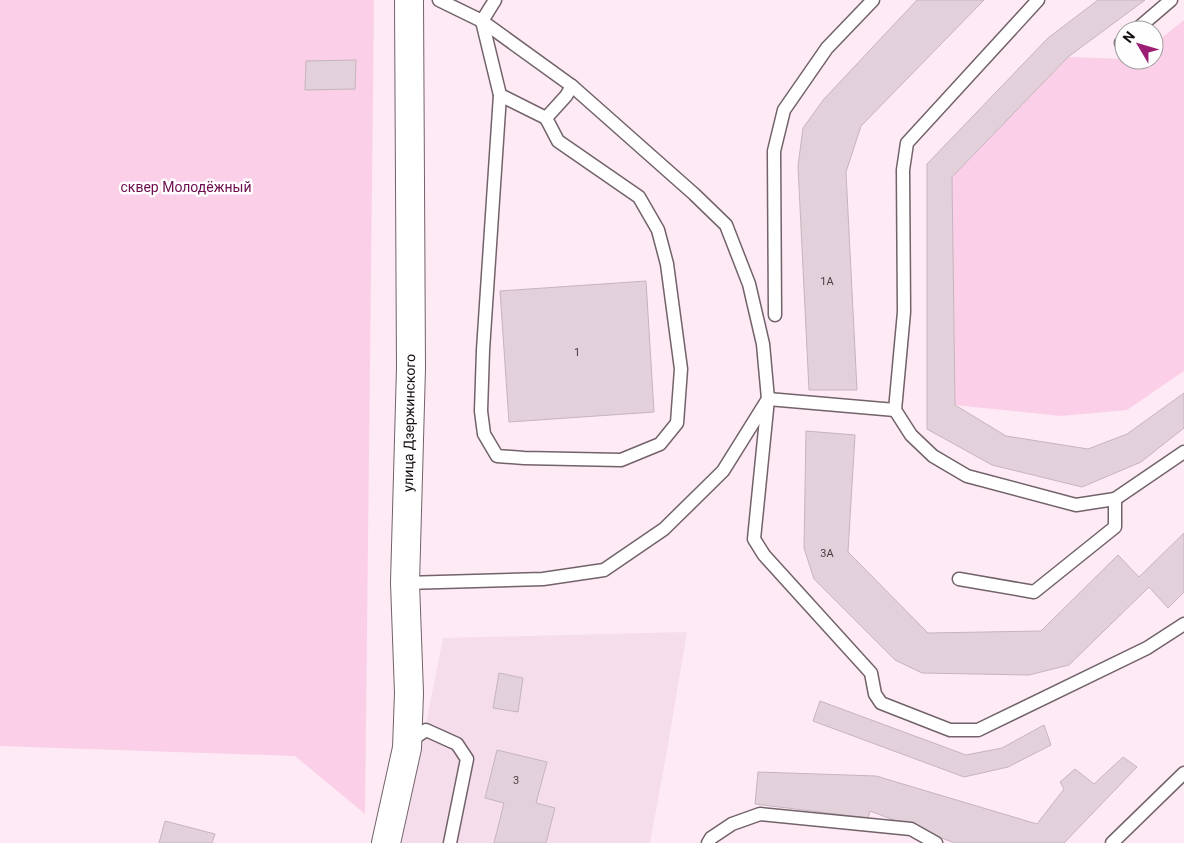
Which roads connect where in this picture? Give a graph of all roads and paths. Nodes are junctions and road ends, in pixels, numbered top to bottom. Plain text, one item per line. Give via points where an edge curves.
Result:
1 (409, 0) edge
2 (439, 0) edge
3 (495, 0) edge
4 (873, 0) edge
5 (1038, 0) edge
6 (1171, 0) edge
7 (1148, 20) edge
8 (482, 21) junction
9 (572, 86) junction
10 (500, 95) junction
11 (546, 118) junction
12 (775, 315) dead end
13 (768, 399) junction
14 (895, 410) junction
15 (1184, 452) edge
16 (1115, 499) junction
17 (959, 579) dead end
18 (404, 583) junction
19 (1184, 624) edge
20 (407, 743) junction
21 (1184, 773) edge
22 (386, 843) edge
23 (450, 843) edge
24 (708, 843) edge
25 (936, 843) edge
26 (1112, 843) edge

1 - 18 street, улица Дзержинского via 411,368
2 - 8 lane
3 - 8 lane
4 - 12 lane via 827,48 784,110 774,151
5 - 14 lane via 907,143 903,170 904,312
6 - 7 lane
8 - 9 lane
8 - 10 lane
9 - 11 lane
9 - 13 lane via 726,225 749,284 764,344
10 - 11 lane
10 - 11 lane via 482,350 484,434 497,456 621,460 660,444 677,423 681,369 667,264 658,230 638,197 558,141
13 - 14 lane
13 - 18 lane via 723,471 664,529 604,570 544,580
13 - 19 lane via 754,539 764,555 871,672 881,702 950,730 978,730 1147,648
14 - 16 lane via 911,435 933,456 967,476 1076,505
15 - 16 lane
16 - 17 lane via 1115,527 1034,592
18 - 20 street, улица Дзержинского via 409,693
20 - 22 street, улица Дзержинского
20 - 23 lane via 426,730 457,744 466,759
21 - 26 lane
24 - 25 lane via 732,824 760,814 911,829

